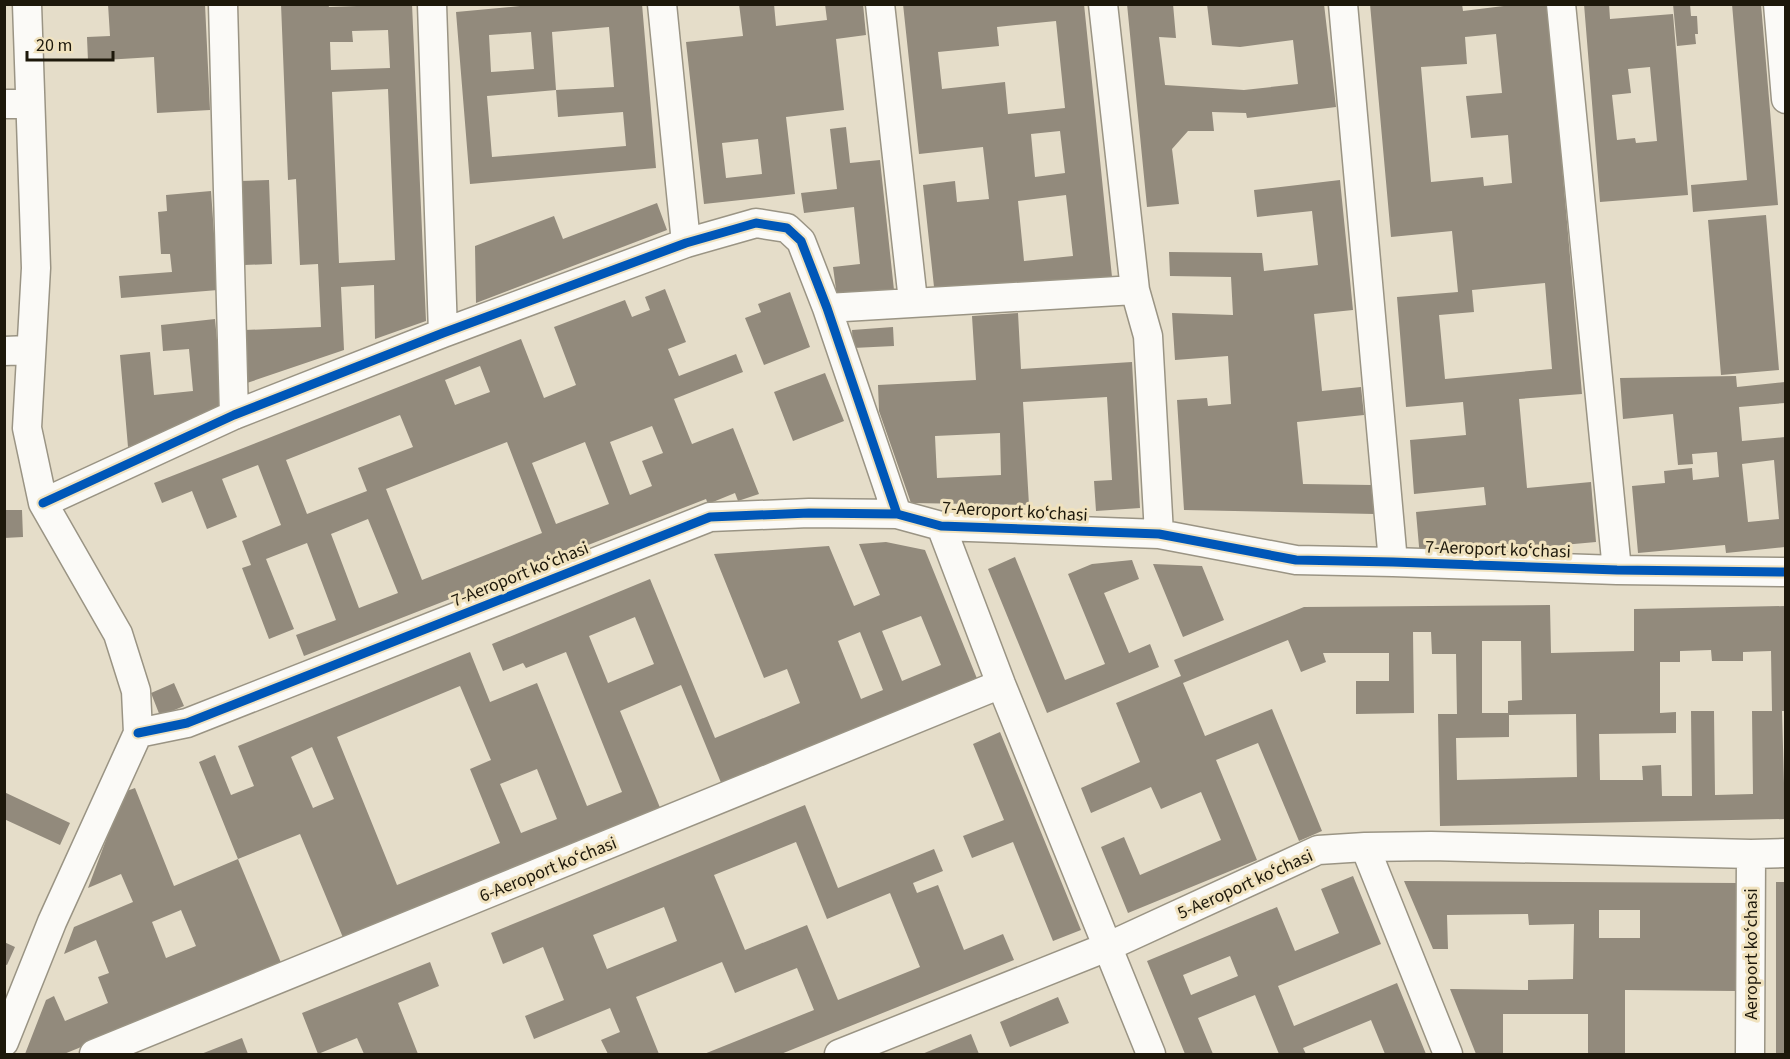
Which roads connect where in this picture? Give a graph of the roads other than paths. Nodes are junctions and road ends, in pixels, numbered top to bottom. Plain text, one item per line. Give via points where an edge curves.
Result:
1 (27, 4) edge
2 (223, 4) edge
3 (432, 4) edge
4 (662, 4) edge
5 (880, 4) edge
6 (1103, 4) edge
7 (1343, 4) edge
8 (1562, 4) edge
9 (1778, 4) edge
10 (1785, 99) edge
11 (17, 104) edge
12 (686, 243) junction
13 (1135, 290) junction
14 (913, 302) junction
15 (827, 308) junction
16 (443, 333) junction
17 (17, 351) edge
18 (234, 415) junction
19 (43, 502) junction
20 (897, 514) junction
21 (941, 526) junction
22 (1159, 534) junction
23 (1393, 561) junction
24 (1617, 570) junction
25 (1785, 572) edge
26 (1001, 684) junction
27 (138, 734) junction
28 (1365, 847) junction
29 (1785, 853) edge
30 (1751, 854) junction
31 (1107, 947) junction
32 (4, 1042) edge
33 (94, 1054) edge
34 (839, 1054) edge
35 (1151, 1054) edge
36 (1448, 1054) edge
37 (1750, 1054) edge

1 - 11 street
2 - 18 street
3 - 16 street
4 - 12 street
5 - 14 street
6 - 13 street
7 - 23 street
8 - 24 street
9 - 10 street
11 - 17 street via 36,268
12 - 15 street via 756,223 788,228 801,241
12 - 16 street
13 - 14 street
13 - 22 street via 1148,336
14 - 15 street
15 - 20 street
16 - 18 street
17 - 19 street via 27,428
18 - 19 street
19 - 27 street via 118,634 136,691
20 - 21 street, 7-Aeroport koʻchasi
20 - 27 street, 7-Aeroport koʻchasi via 710,517 188,723
21 - 22 street, 7-Aeroport koʻchasi
21 - 26 street
22 - 23 street, 7-Aeroport koʻchasi via 1296,560
23 - 24 street, 7-Aeroport koʻchasi
24 - 25 street, 7-Aeroport koʻchasi
26 - 31 street
26 - 33 street, 6-Aeroport koʻchasi
27 - 32 street via 52,922
28 - 30 street, 5-Aeroport koʻchasi
28 - 31 street, 5-Aeroport koʻchasi via 1318,850
28 - 36 street
29 - 30 street, 5-Aeroport koʻchasi
30 - 37 street, Aeroport koʻchasi
31 - 34 street, 5-Aeroport koʻchasi
31 - 35 street

